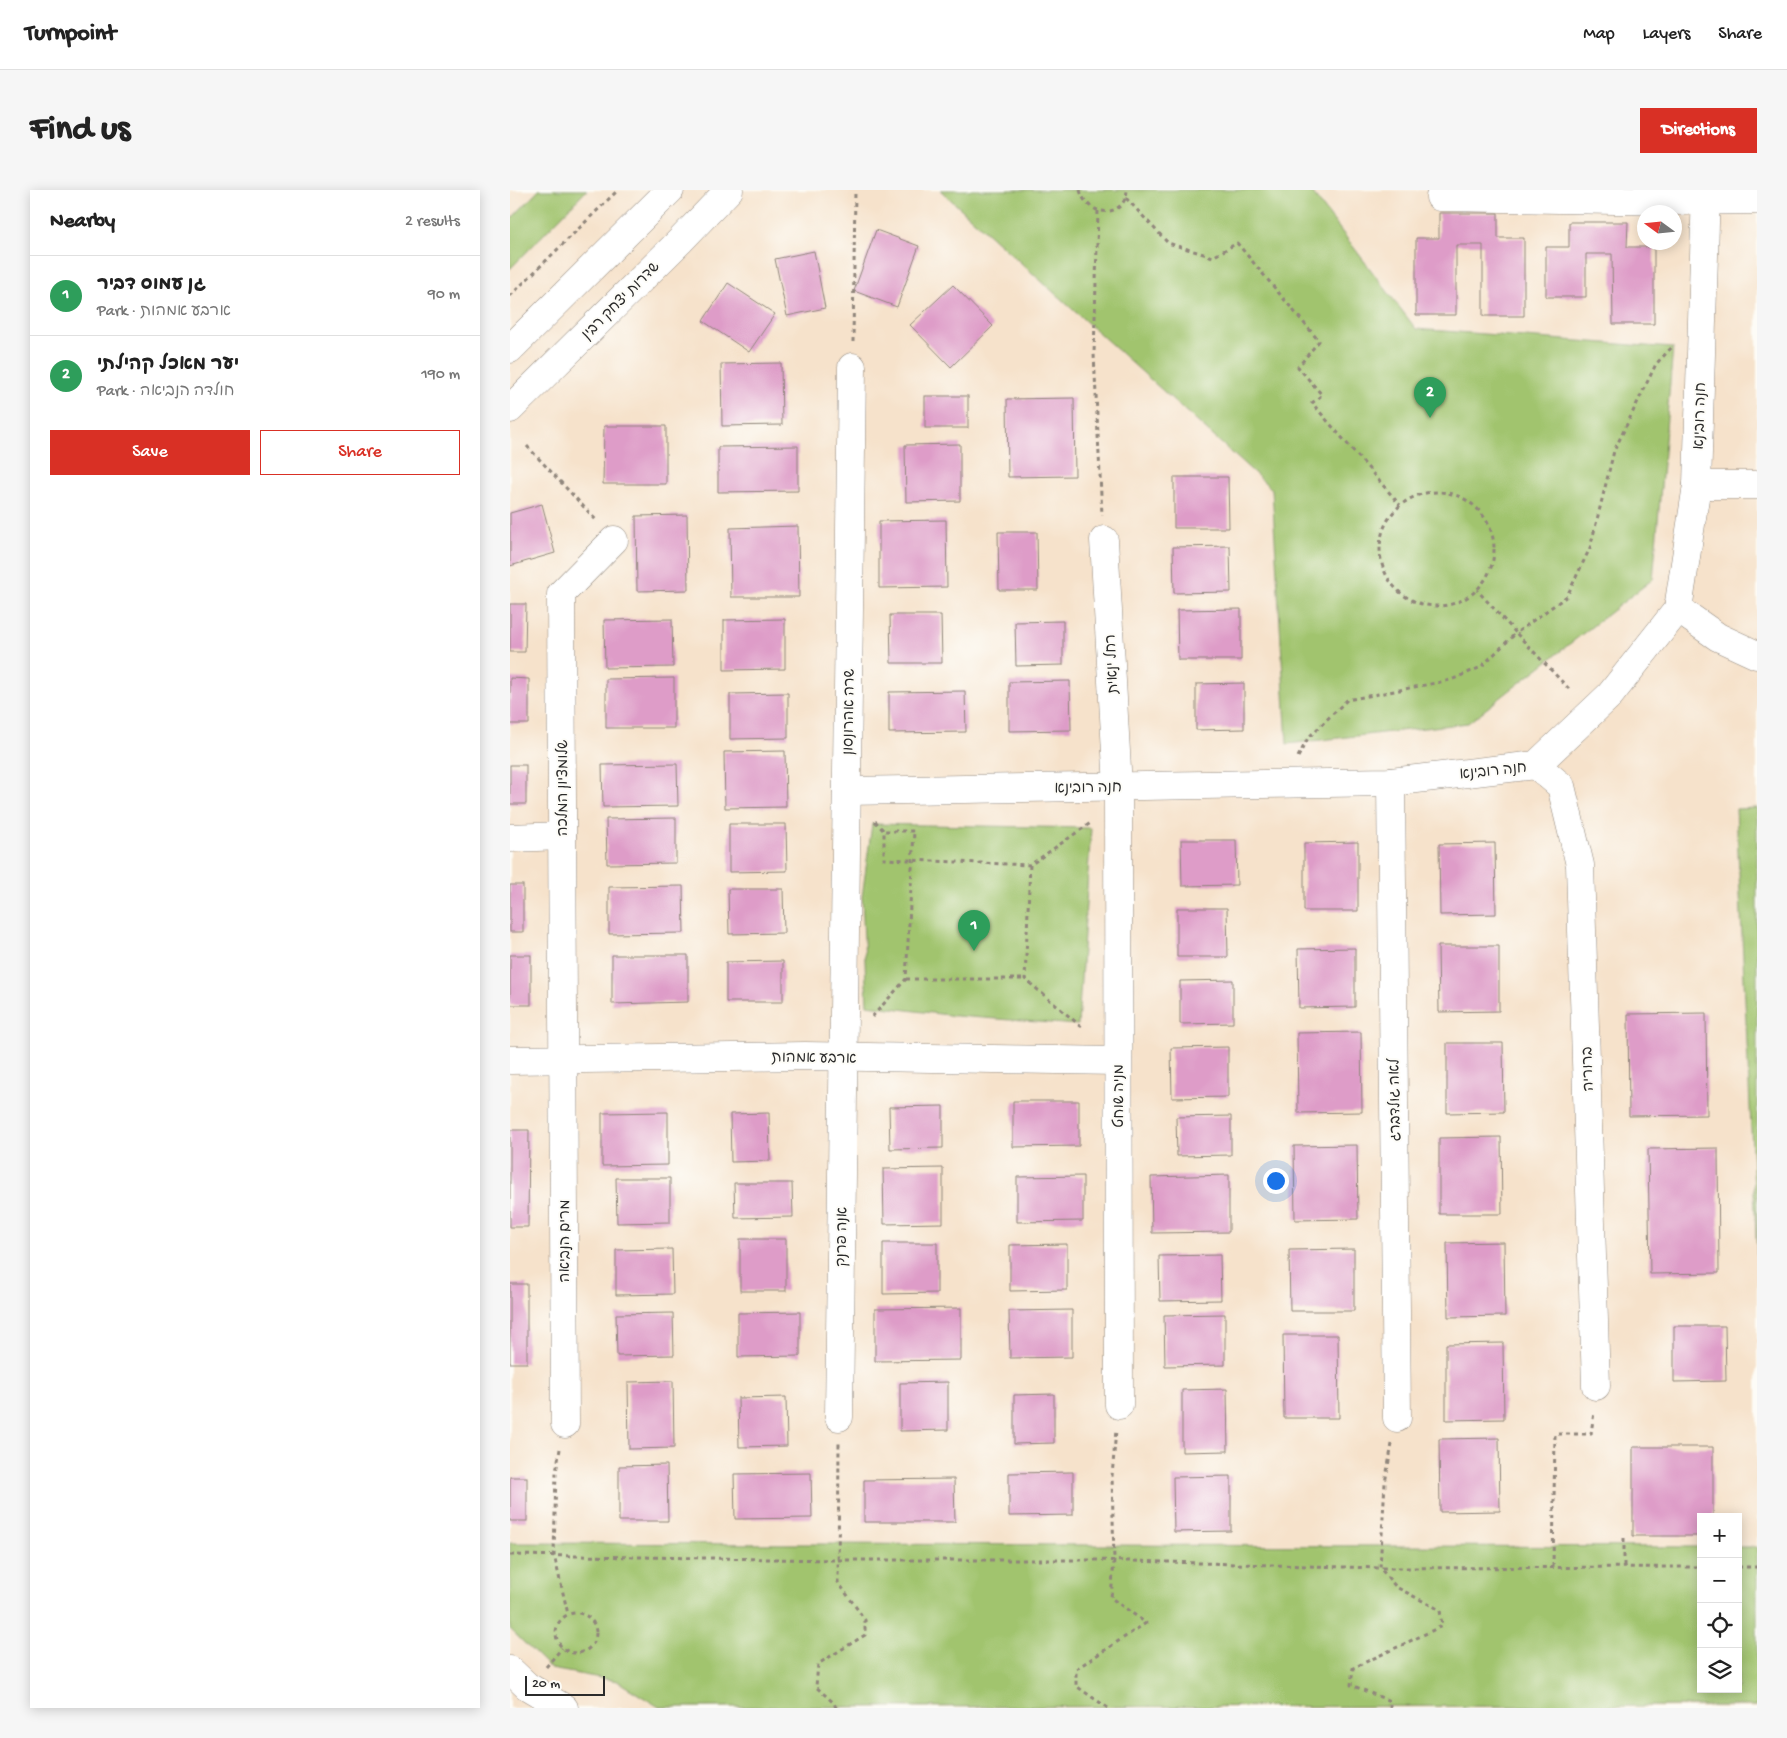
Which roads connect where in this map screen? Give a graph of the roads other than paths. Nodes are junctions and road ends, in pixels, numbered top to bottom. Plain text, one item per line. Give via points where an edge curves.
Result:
1 (670, 190) edge
2 (729, 190) edge
3 (1706, 195) edge
4 (1440, 197) dead end
5 (1757, 200) edge
6 (510, 349) edge
7 (852, 367) road end
8 (510, 409) edge
9 (1697, 485) junction
10 (1757, 485) edge
11 (614, 540) road end
12 (1104, 540) road end
13 (1678, 609) junction
14 (1757, 634) edge
15 (1757, 655) edge
16 (1536, 765) junction
17 (1390, 782) junction
18 (1118, 787) junction
19 (847, 791) junction
20 (562, 836) junction
21 (510, 838) edge
22 (844, 1057) junction
23 (564, 1058) junction
24 (510, 1060) edge
25 (1118, 1061) junction
26 (1596, 1386) road end
27 (1119, 1405) road end
28 (839, 1417) road end
29 (1397, 1418) road end
30 (565, 1424) road end
31 (510, 1670) edge
32 (564, 1708) edge

1 - 6 street
2 - 8 street, שדרות יצחק רבין
3 - 4 street via 1670,201
3 - 5 street
3 - 9 street, חנה רובינא
7 - 19 street, שרה אהרונסון
9 - 10 street
9 - 13 street, חנה רובינא
11 - 20 street, שלומציון המלכה via 561,594
12 - 18 street, רחל ינאית
13 - 14 street via 1725,620
13 - 15 street via 1718,638
13 - 16 street, חנה רובינא via 1610,695
16 - 17 street, חנה רובינא
16 - 26 street, ברוריה via 1562,786 1580,865
17 - 18 street, חנה רובינא
17 - 29 street, לאה גולדברג
18 - 19 street, חנה רובינא
18 - 25 street, מניה שוחט
19 - 22 street, שרה אהרונסון
20 - 21 street
20 - 23 street, שלומציון המלכה
22 - 23 street, ארבע אמהות
22 - 25 street, ארבע אמהות
22 - 28 street, אנה פרנק
23 - 24 street, ארבע אמהות
23 - 30 street, מרים הנביאה
25 - 27 street, מניה שוחט
31 - 32 street via 527,1686

